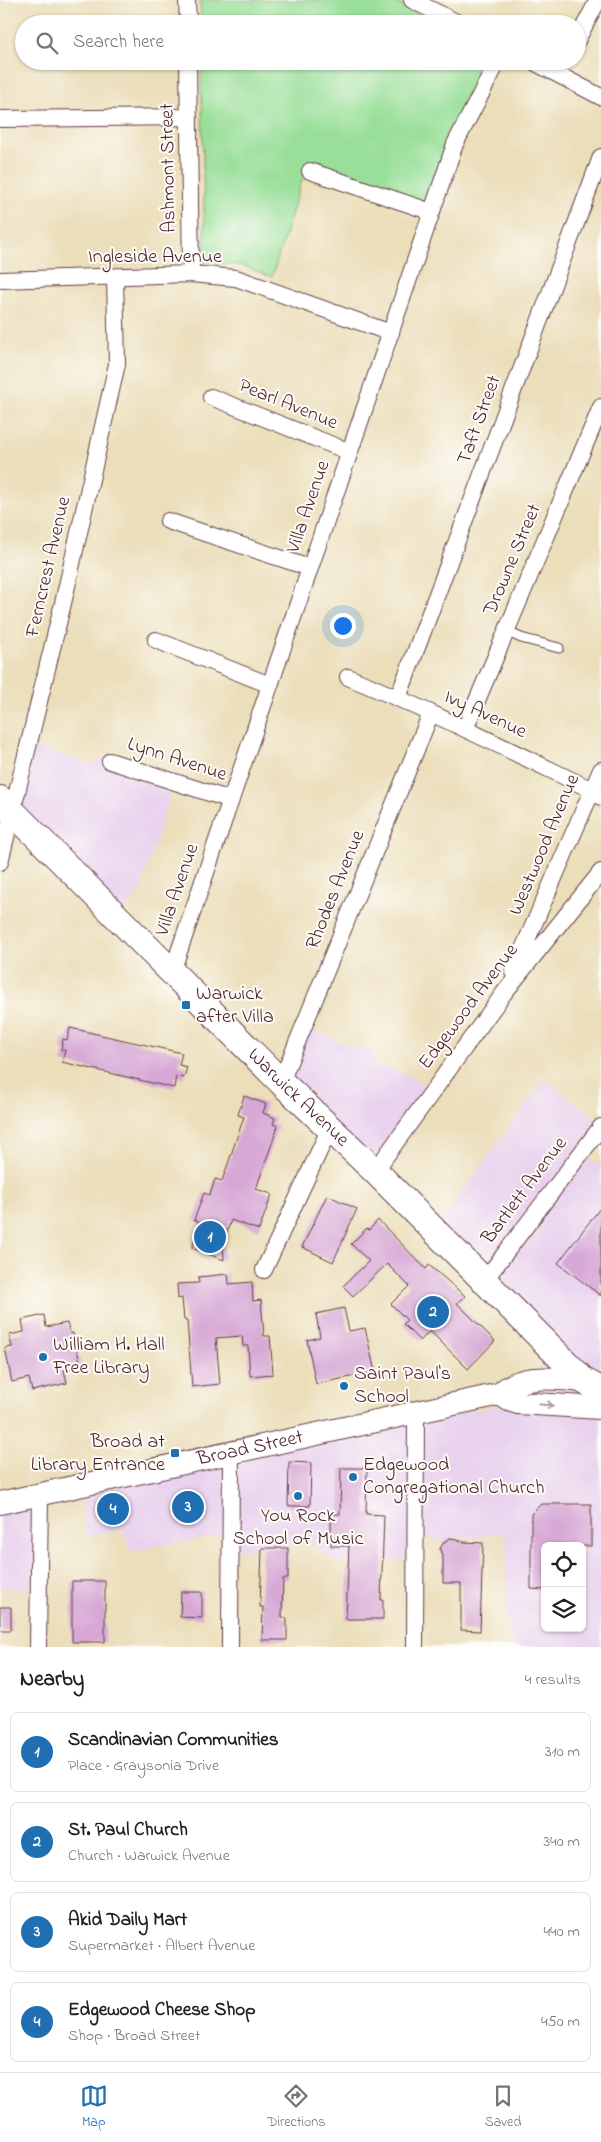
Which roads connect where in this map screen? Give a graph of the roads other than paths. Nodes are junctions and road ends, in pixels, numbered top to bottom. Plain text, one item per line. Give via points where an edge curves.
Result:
1 (187, 0) edge
2 (412, 0) edge
3 (598, 0) edge
4 (188, 15) edge
5 (442, 15) edge
6 (586, 23) edge
7 (188, 70) edge
8 (493, 70) edge
9 (566, 70) edge
10 (601, 97) edge
11 (189, 117) junction
12 (0, 119) edge
13 (601, 156) edge
14 (310, 171) dead end
15 (432, 212) junction
16 (192, 274) junction
17 (115, 278) junction
18 (0, 280) edge
19 (391, 333) junction
20 (211, 397) dead end
21 (601, 407) edge
22 (350, 452) junction
23 (168, 521) dead end
24 (310, 568) junction
25 (506, 631) junction
26 (156, 640) dead end
27 (559, 648) dead end
28 (348, 677) dead end
29 (270, 685) junction
30 (398, 698) junction
31 (431, 713) junction
32 (464, 729) junction
33 (110, 761) dead end
34 (601, 770) edge
35 (596, 794) edge
36 (231, 800) junction
37 (6, 805) edge
38 (0, 862) edge
39 (601, 872) edge
40 (172, 972) junction
41 (504, 993) junction
42 (281, 1082) junction
43 (601, 1127) edge
44 (329, 1130) junction
45 (374, 1171) junction
46 (264, 1270) dead end
47 (484, 1281) junction
48 (595, 1385) edge
49 (500, 1394) junction
50 (601, 1408) edge
51 (416, 1412) junction
52 (231, 1452) junction
53 (40, 1495) junction
54 (0, 1503) edge
55 (38, 1647) edge
56 (230, 1647) edge
57 (415, 1647) edge

1 - 4 street
2 - 5 street
3 - 6 street
7 - 11 street, Ashmont Street
8 - 15 street, Villa Avenue via 455,144
9 - 10 street
11 - 12 street
11 - 16 street, Ashmont Street
13 - 30 street, Taft Street
14 - 15 street
15 - 19 street, Villa Avenue
16 - 17 street, Ingleside Avenue
16 - 19 street, Ingleside Avenue via 236,278
17 - 18 street, Ingleside Avenue
17 - 37 street, Ferncrest Avenue via 117,364 64,599
19 - 22 street, Villa Avenue
20 - 22 street, Pearl Avenue
21 - 25 street, Drowne Street
22 - 24 street, Villa Avenue
23 - 24 street
24 - 29 street, Villa Avenue
25 - 27 lane
25 - 32 street, Drowne Street
26 - 29 street
28 - 30 street, Ivy Avenue
29 - 36 street, Villa Avenue
30 - 31 street, Ivy Avenue
31 - 32 street, Ivy Avenue
31 - 42 street, Rhodes Avenue
32 - 35 street, Ivy Avenue
33 - 36 street, Lynn Avenue
34 - 35 street, Westwood Avenue
35 - 41 street, Westwood Avenue
36 - 40 street, Villa Avenue
37 - 38 street, Ferncrest Avenue
37 - 40 main road, Warwick Avenue
39 - 41 street, Edgewood Avenue
40 - 42 main road, Warwick Avenue
41 - 45 street, Edgewood Avenue
42 - 44 main road, Warwick Avenue
43 - 47 street, Bartlett Avenue
44 - 45 main road, Warwick Avenue
44 - 46 street
45 - 47 main road, Warwick Avenue
47 - 48 main road, Warwick Avenue
48 - 49 main road, Broad Street via 551,1379 526,1380 511,1385
49 -> 50 main road via 518,1403
49 - 51 main road, Broad Street
51 - 52 main road, Broad Street
51 - 57 street
52 - 53 main road, Broad Street
52 - 56 street
53 - 54 main road, Broad Street
53 - 55 street

